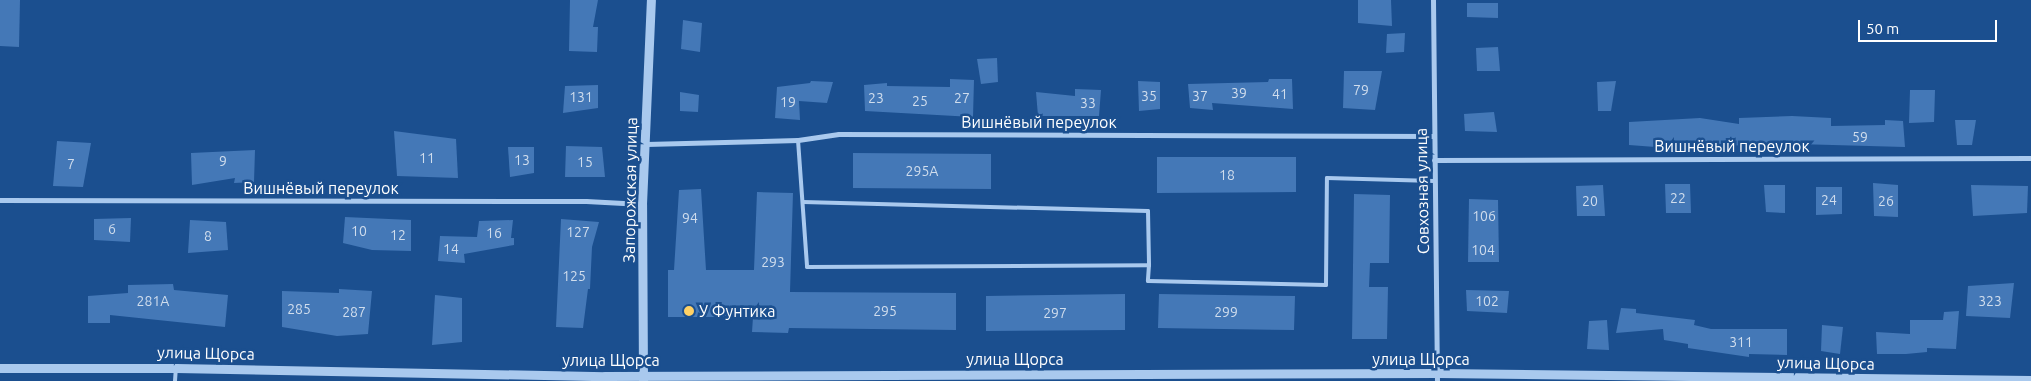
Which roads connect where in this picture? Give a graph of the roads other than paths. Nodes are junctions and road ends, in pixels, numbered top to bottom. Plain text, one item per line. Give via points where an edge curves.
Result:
1 (651, 0) edge
2 (1433, 0) edge
3 (1433, 136) junction
4 (798, 140) junction
5 (646, 144) junction
6 (2031, 158) edge
7 (1434, 160) junction
8 (1434, 181) junction
9 (0, 200) edge
10 (803, 202) junction
11 (642, 204) junction
12 (1149, 265) junction
13 (0, 368) edge
14 (176, 368) junction
15 (1437, 377) edge
16 (507, 378) edge
17 (643, 378) edge
18 (1680, 379) edge
19 (2031, 380) edge
20 (175, 381) edge

1 - 5 street, Запорожская улица
2 - 3 street, Совхозная улица
3 - 4 street, Вишнёвый переулок via 839,134
3 - 7 street, Совхозная улица
4 - 5 street, Вишнёвый переулок
4 - 10 lane
5 - 11 street, Запорожская улица
6 - 7 street, Вишнёвый переулок
7 - 8 street, Совхозная улица
8 - 12 lane via 1327,178 1326,285 1148,281
8 - 15 street, Совхозная улица
9 - 11 street, Вишнёвый переулок via 586,201
10 - 12 lane via 1148,211
10 - 12 lane via 807,267
11 - 17 street, Запорожская улица
13 - 14 street, улица Щорса
14 - 16 street, улица Щорса
14 - 20 lane
15 - 17 street, улица Щорса
15 - 18 street, улица Щорса
16 - 17 street, улица Щорса
18 - 19 street, улица Щорса

